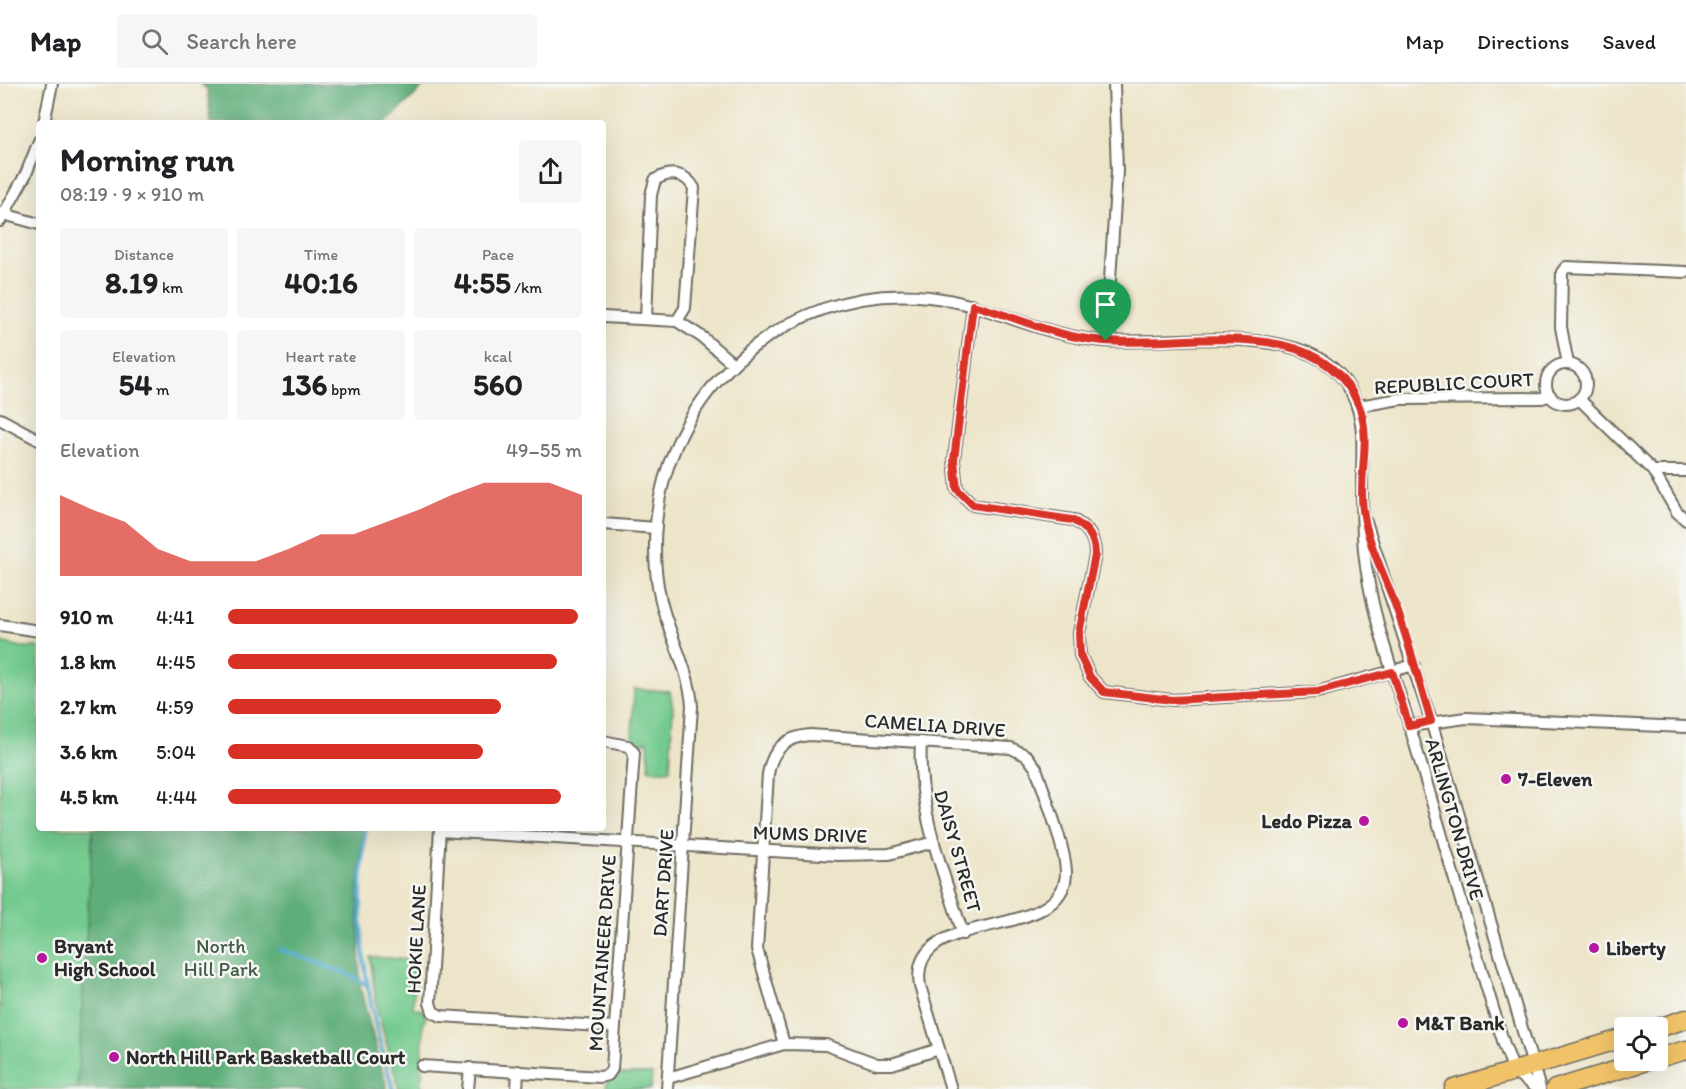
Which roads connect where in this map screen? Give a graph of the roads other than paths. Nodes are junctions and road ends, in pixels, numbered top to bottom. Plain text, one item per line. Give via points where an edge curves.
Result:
1 (52, 84) edge
2 (1114, 84) edge
3 (45, 120) edge
4 (36, 149) edge
5 (1, 216) edge
6 (36, 223) edge
7 (1686, 272) edge
8 (973, 305) junction
9 (606, 317) edge
10 (646, 319) junction
11 (677, 321) junction
12 (1106, 341) junction
13 (732, 363) junction
14 (1568, 363) junction
15 (1550, 395) junction
16 (1579, 399) junction
17 (1359, 406) junction
18 (0, 419) edge
19 (36, 438) edge
20 (1653, 471) junction
21 (1686, 471) edge
22 (1363, 510) junction
23 (1686, 520) edge
24 (606, 524) edge
25 (656, 528) junction
26 (0, 626) edge
27 (36, 631) edge
28 (1414, 665) junction
29 (1392, 672) junction
30 (688, 680) joint
31 (1431, 721) junction
32 (1409, 726) junction
33 (1686, 727) edge
34 (606, 742) edge
35 (921, 742) junction
36 (440, 831) edge
37 (474, 831) edge
38 (628, 840) junction
39 (934, 842) junction
40 (683, 845) junction
41 (763, 850) junction
42 (963, 934) junction
43 (1686, 1019) edge
44 (1668, 1025) edge
45 (615, 1028) junction
46 (1614, 1041) edge
47 (784, 1044) junction
48 (939, 1049) junction
49 (1686, 1050) edge
50 (1668, 1055) edge
51 (422, 1066) dead end
52 (1533, 1066) junction
53 (470, 1068) junction
54 (518, 1071) junction
55 (1514, 1071) junction
56 (1614, 1071) edge
57 (668, 1084) edge
58 (468, 1089) edge
59 (517, 1089) edge
60 (951, 1089) edge
61 (1454, 1089) edge
62 (1539, 1089) edge
63 (1555, 1089) edge

1 - 3 street
2 - 12 street via 1117,171
4 - 5 street
5 - 6 street
7 - 14 street via 1566,267 1562,272 1561,327
8 - 12 street, ARLINGTON DRIVE via 1053,333
8 - 13 street, ARLINGTON DRIVE via 894,296 849,302 795,322 752,346
8 - 29 street via 954,460 957,489 973,505 1072,520 1090,534 1095,555 1079,633 1080,655 1090,677 1104,692 1172,700 1317,692
9 - 10 street
10 - 11 street
10 - 11 street via 651,195 655,180 664,174 678,174 689,179 694,188 685,308
11 - 13 street
12 - 17 street, ARLINGTON DRIVE via 1203,339 1299,348 1331,366 1346,382
13 - 25 street, ARLINGTON DRIVE via 678,441 664,482
14 - 15 street, REPUBLIC COURT via 1548,376
14 - 16 street via 1576,366 1586,379
15 - 16 street, REPUBLIC COURT via 1561,403
15 - 17 street, REPUBLIC COURT via 1400,399
16 - 20 street
17 - 22 street, ARLINGTON DRIVE via 1364,438
18 - 19 street
20 - 21 street
20 - 23 street
22 - 28 street, ARLINGTON DRIVE
22 - 29 street, ARLINGTON DRIVE via 1366,567
24 - 25 street
25 - 30 street, ARLINGTON DRIVE via 658,585
26 - 27 street
28 - 29 street
28 - 31 street, ARLINGTON DRIVE
29 - 32 street, ARLINGTON DRIVE
30 - 40 street, DART DRIVE via 692,706
31 - 32 street
31 - 33 street via 1466,718
31 - 52 street, ARLINGTON DRIVE
32 - 55 street, ARLINGTON DRIVE via 1476,957
34 - 38 street, MOUNTAINEER DRIVE via 628,746 633,753
35 - 39 street, DAISY STREET via 921,788
35 - 41 street, CAMELIA DRIVE via 810,735 782,744 771,758 768,774
35 - 42 street, CAMELIA DRIVE via 1011,748 1027,756 1036,768 1065,863 1065,881 1048,906
36 - 45 street, HOKIE LANE via 430,1003 433,1012 441,1016
37 - 38 street, MUMS DRIVE
38 - 40 street, MUMS DRIVE
38 - 45 street, MOUNTAINEER DRIVE
39 - 41 street, MUMS DRIVE via 869,855
39 - 42 street, DAISY STREET
40 - 41 street, MUMS DRIVE
40 - 57 street, DART DRIVE
41 - 47 street, CAMELIA DRIVE via 757,949
42 - 48 street, CAMELIA DRIVE via 935,943 919,966 920,986
43 - 44 highway
45 - 54 street, MOUNTAINEER DRIVE via 608,1075
46 - 52 highway
47 - 48 street via 826,1045 877,1064 892,1064
47 - 57 street
48 - 60 street, CAMELIA DRIVE
49 - 50 highway
51 - 53 street, MOUNTAINEER DRIVE
52 - 55 highway
52 - 62 street, ARLINGTON DRIVE
53 - 54 street, MOUNTAINEER DRIVE
53 - 58 street
54 - 59 street
55 - 61 highway
55 - 62 street, ARLINGTON DRIVE
56 - 63 highway

